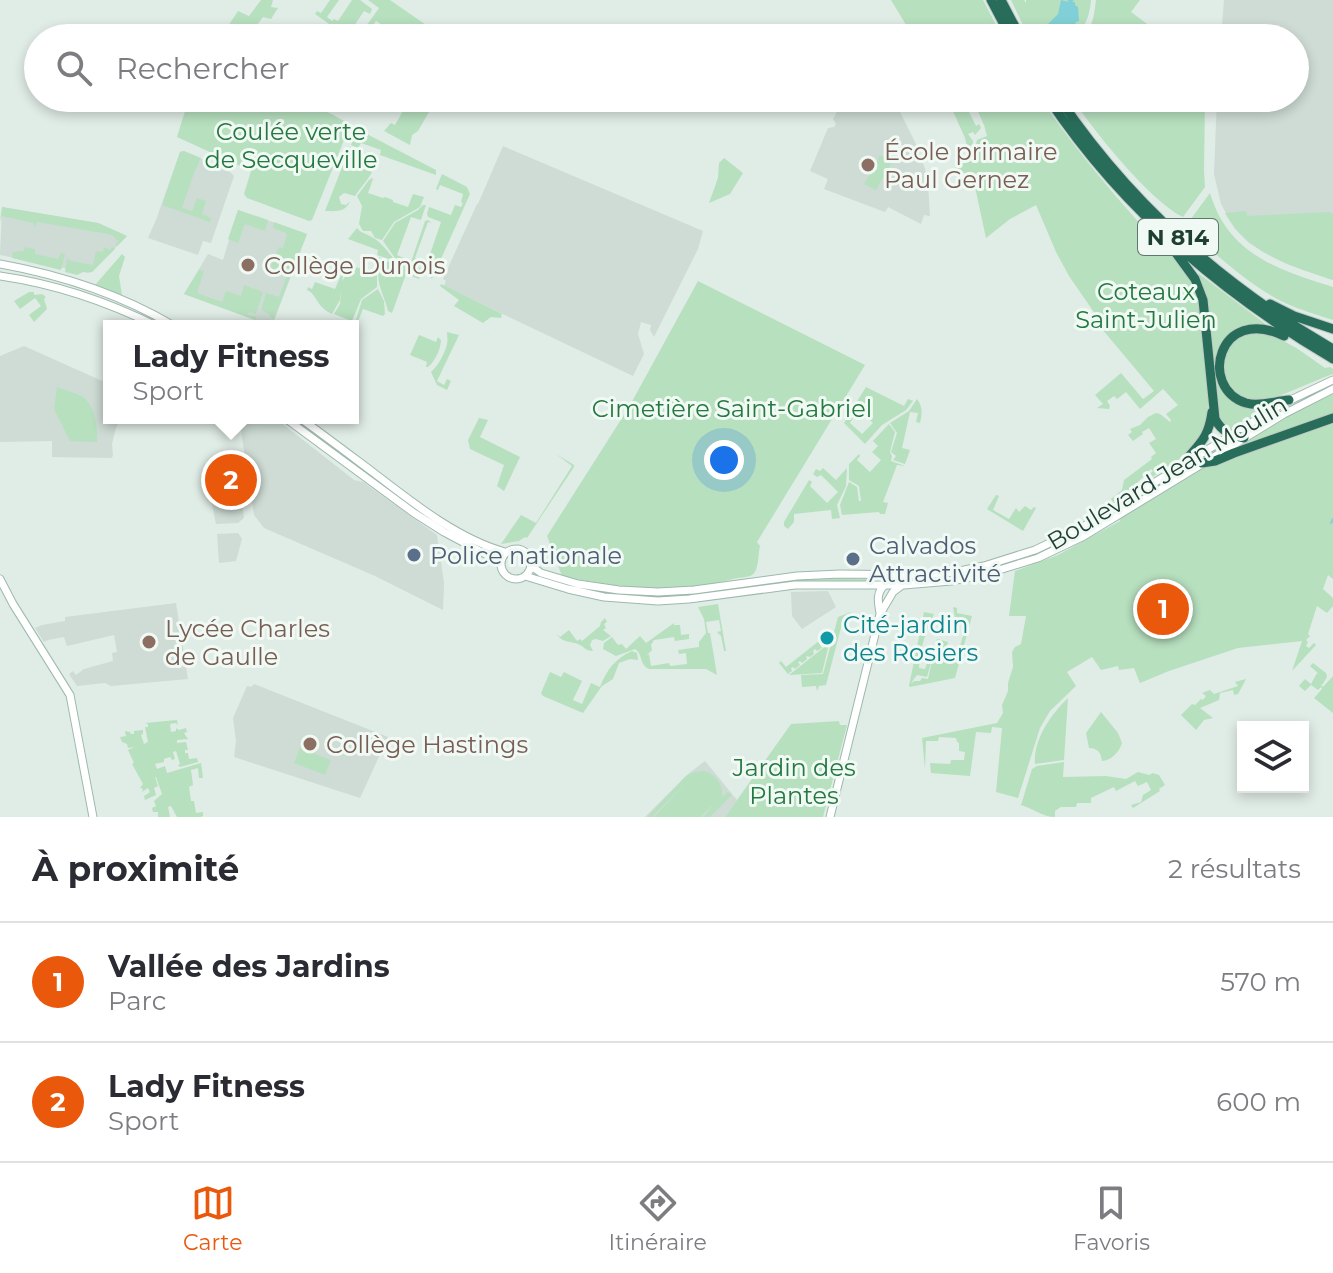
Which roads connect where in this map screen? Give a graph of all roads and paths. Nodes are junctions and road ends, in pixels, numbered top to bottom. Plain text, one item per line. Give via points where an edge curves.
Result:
1 (991, 0) edge
2 (1001, 0) edge
3 (1004, 24) edge
4 (1014, 24) edge
5 (1058, 112) edge
6 (1069, 112) edge
7 (1169, 240) junction
8 (0, 264) edge
9 (0, 276) edge
10 (1259, 302) junction
11 (146, 311) junction
12 (142, 320) edge
13 (150, 320) edge
14 (163, 320) edge
15 (1333, 329) edge
16 (1300, 340) junction
17 (1333, 349) edge
18 (1333, 359) edge
19 (1333, 380) edge
20 (1333, 389) edge
21 (1289, 400) junction
22 (1212, 405) junction
23 (1333, 418) edge
24 (293, 424) edge
25 (308, 424) edge
26 (1231, 435) junction
27 (1244, 438) junction
28 (1202, 463) junction
29 (1182, 465) junction
30 (505, 552) junction
31 (501, 565) junction
32 (531, 566) junction
33 (525, 576) junction
34 (872, 576) junction
35 (905, 576) junction
36 (0, 579) edge
37 (885, 585) junction
38 (904, 585) junction
39 (882, 611) junction
40 (93, 817) edge
41 (830, 817) edge

1 - 3 highway
2 - 4 highway
5 - 7 highway, N 814 via 1105,173
6 - 10 highway, N 814 via 1162,222
7 - 16 highway, N 814
7 - 22 highway via 1201,292
8 - 11 main road via 85,285
9 - 12 main road via 98,300
10 - 15 highway
10 - 17 highway, N 814
11 - 13 main road
11 - 14 main road
16 - 18 highway, N 814
16 - 21 highway via 1260,328 1241,331 1228,340 1220,360 1222,381 1241,400
19 - 21 main road, Boulevard Jean Moulin
20 - 27 main road, Boulevard Jean Moulin
21 - 26 main road, Boulevard Jean Moulin
22 - 26 highway via 1217,423
22 - 29 highway via 1205,438
23 - 28 highway
24 - 31 main road via 414,513
25 - 30 main road via 442,523
26 - 27 highway
26 - 29 main road, Boulevard Jean Moulin
27 - 28 main road, Boulevard Jean Moulin
28 - 38 main road, Boulevard Jean Moulin via 1084,536 1038,558 986,574
29 - 35 main road, Boulevard Jean Moulin via 1047,545 984,566
30 - 31 main road
30 - 32 main road via 524,551
31 - 33 main road via 509,578
32 - 33 main road
32 - 34 main road, Boulevard Jean Moulin via 578,584 658,592 797,576
33 - 37 main road via 573,591 647,601 795,585
34 - 35 main road, Boulevard Jean Moulin
34 - 37 main road
35 - 37 main road, Boulevard Jean Moulin
36 - 40 main road via 70,695
37 - 38 main road, Boulevard Jean Moulin
37 - 39 main road
38 - 39 main road
39 - 41 main road

